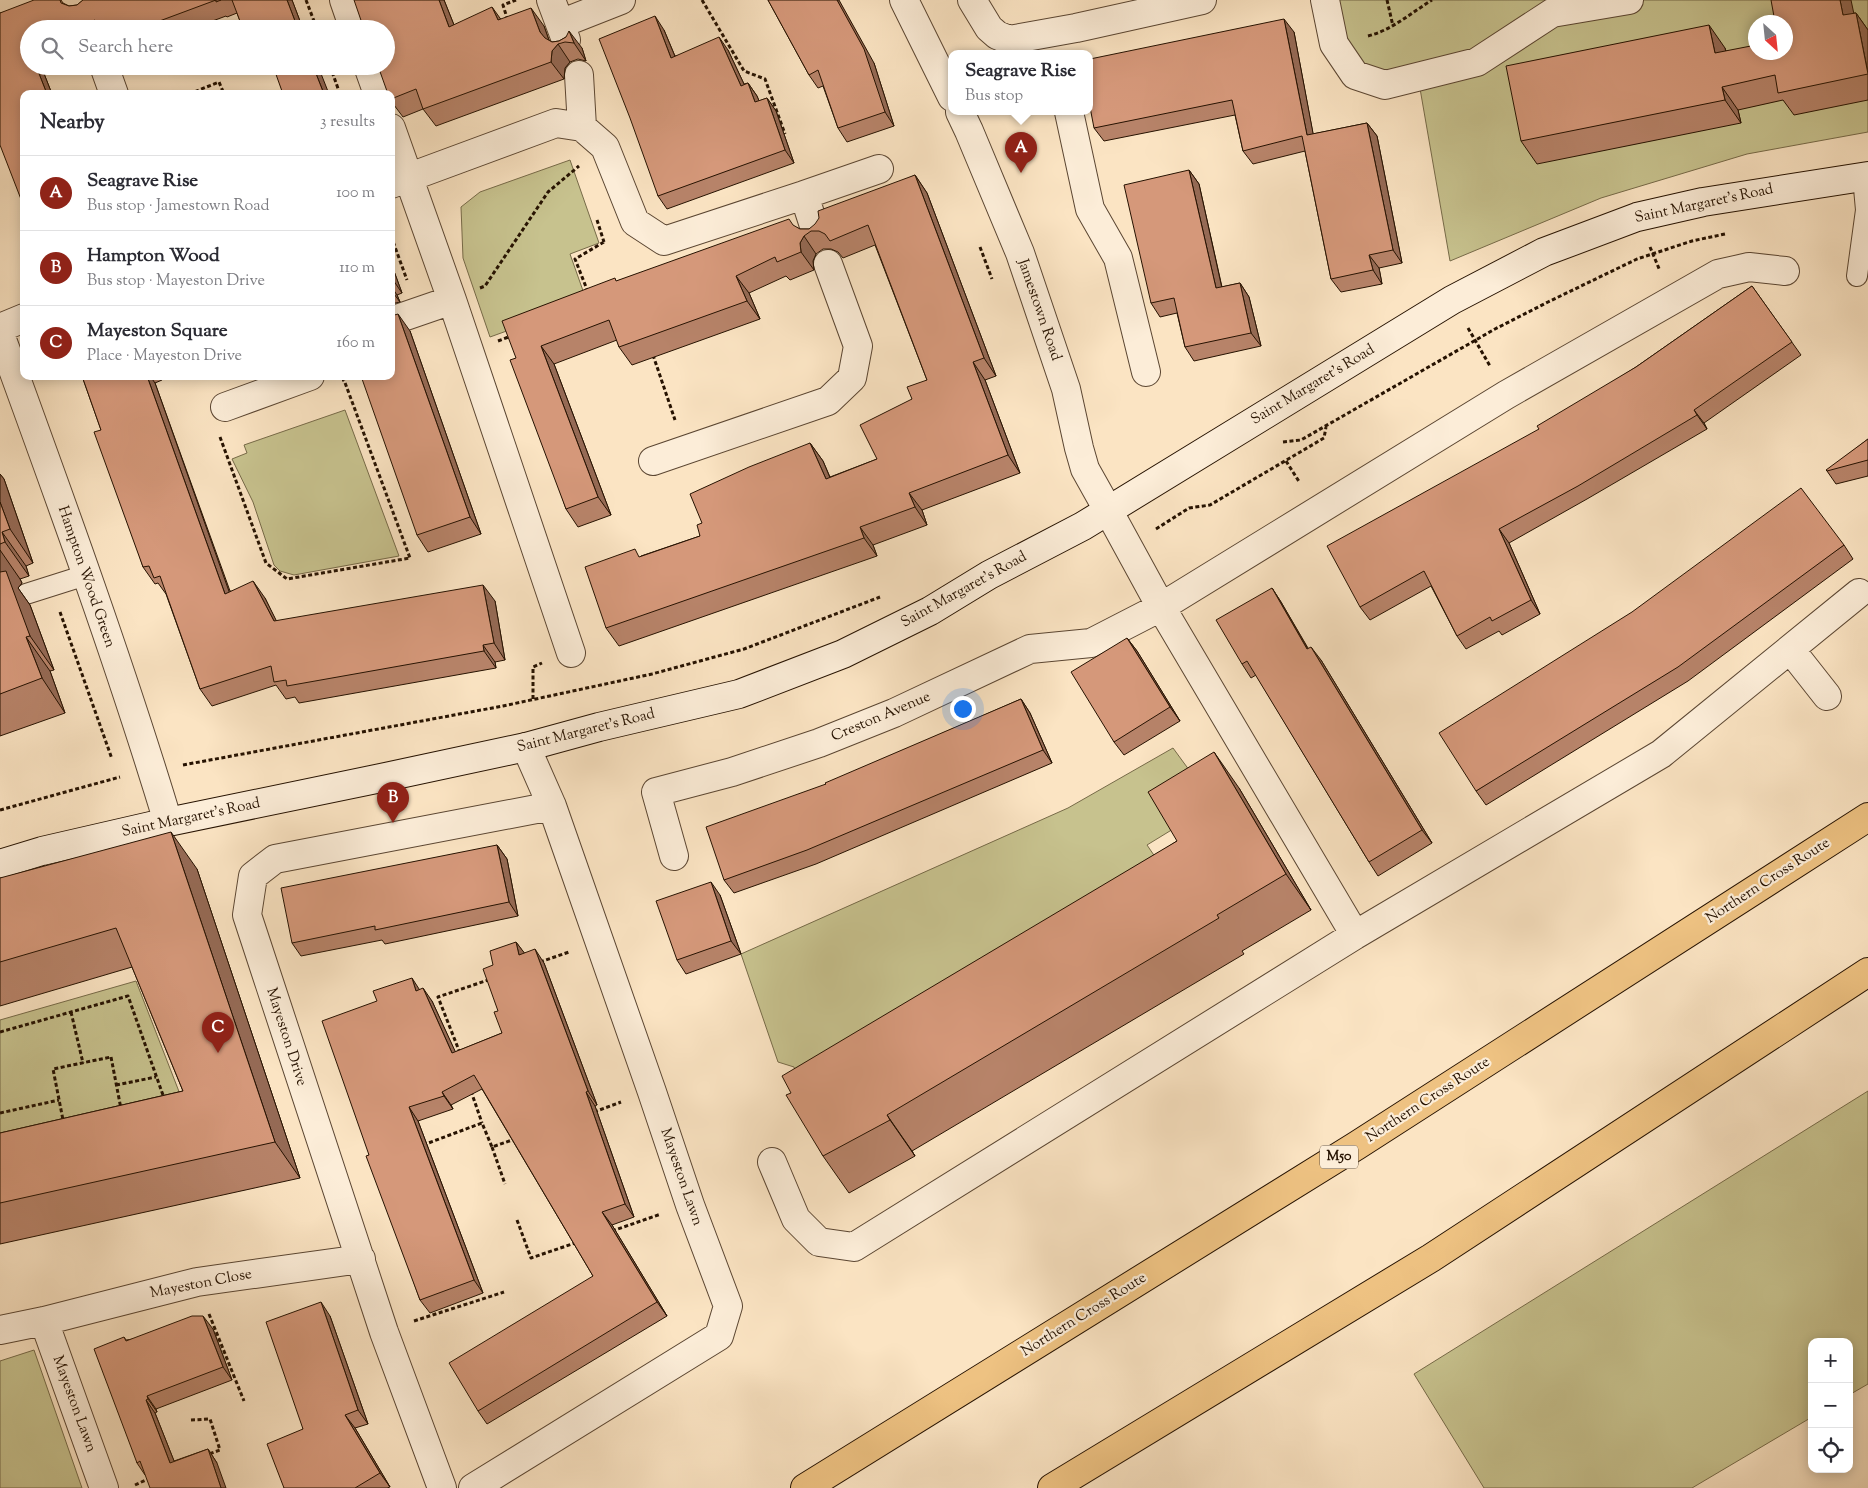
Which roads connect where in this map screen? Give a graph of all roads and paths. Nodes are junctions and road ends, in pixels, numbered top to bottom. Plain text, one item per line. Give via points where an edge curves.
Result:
1 (306, 0) edge
2 (344, 0) edge
3 (516, 0) edge
4 (621, 0) edge
5 (702, 0) edge
6 (904, 0) edge
7 (972, 0) edge
8 (1202, 0) edge
9 (1325, 0) edge
10 (1387, 0) edge
11 (1432, 0) edge
12 (1630, 0) edge
13 (314, 20) edge
14 (351, 20) edge
15 (498, 22) edge
16 (559, 23) edge
17 (1393, 26) junction
18 (1055, 43) edge
19 (1334, 44) junction
20 (744, 71) junction
21 (107, 75) edge
22 (333, 75) edge
23 (371, 75) edge
24 (579, 75) dead end
25 (739, 78) edge
26 (948, 89) edge
27 (113, 90) edge
28 (199, 90) edge
29 (222, 90) edge
30 (339, 90) edge
31 (377, 90) edge
32 (961, 115) edge
33 (1071, 115) edge
34 (582, 127) junction
35 (785, 134) dead end
36 (605, 147) junction
37 (395, 152) edge
38 (574, 162) dead end
39 (578, 166) junction
40 (879, 169) dead end
41 (582, 176) dead end
42 (1866, 176) edge
43 (400, 181) edge
44 (804, 195) junction
45 (594, 213) dead end
46 (1637, 217) junction
47 (634, 222) junction
48 (816, 232) edge
49 (1730, 233) dead end
50 (1865, 235) edge
51 (976, 239) dead end
52 (604, 242) junction
53 (395, 247) edge
54 (1653, 254) junction
55 (828, 264) edge
56 (1785, 272) dead end
57 (1857, 276) dead end
58 (994, 284) dead end
59 (590, 299) edge
60 (1672, 299) junction
61 (452, 300) junction
62 (1452, 300) junction
63 (419, 312) junction
64 (20, 320) edge
65 (395, 320) edge
66 (0, 328) edge
67 (0, 334) edge
68 (514, 335) edge
69 (1475, 340) junction
70 (651, 348) edge
71 (470, 351) junction
72 (1146, 372) dead end
73 (299, 380) edge
74 (344, 380) edge
75 (1506, 395) junction
76 (225, 407) joint
77 (1326, 426) junction
78 (1301, 440) dead end
79 (685, 450) junction
80 (653, 461) dead end
81 (1108, 510) junction
82 (1128, 547) junction
83 (86, 575) junction
84 (1859, 593) dead end
85 (26, 594) dead end
86 (882, 596) dead end
87 (57, 606) dead end
88 (1161, 607) junction
89 (1790, 649) junction
90 (571, 653) dead end
91 (1827, 696) dead end
92 (526, 747) junction
93 (112, 759) dead end
94 (115, 768) dead end
95 (153, 772) junction
96 (118, 778) junction
97 (552, 806) junction
98 (0, 810) edge
99 (1868, 817) edge
100 (168, 822) junction
101 (674, 856) dead end
102 (0, 864) edge
103 (1355, 935) junction
104 (600, 941) junction
105 (537, 963) edge
106 (1868, 972) edge
107 (492, 978) edge
108 (71, 1012) junction
109 (0, 1032) edge
110 (462, 1056) edge
111 (83, 1063) junction
112 (156, 1077) junction
113 (468, 1084) edge
114 (116, 1085) junction
115 (652, 1092) junction
116 (59, 1100) junction
117 (165, 1102) edge
118 (0, 1113) edge
119 (586, 1114) edge
120 (94, 1119) junction
121 (482, 1123) junction
122 (95, 1127) edge
123 (520, 1137) edge
124 (417, 1147) edge
125 (492, 1147) junction
126 (772, 1162) dead end
127 (505, 1184) dead end
128 (690, 1205) junction
129 (517, 1220) dead end
130 (606, 1233) edge
131 (578, 1242) edge
132 (361, 1259) junction
133 (197, 1282) junction
134 (504, 1292) dead end
135 (44, 1321) junction
136 (0, 1330) edge
137 (384, 1332) junction
138 (244, 1402) dead end
139 (191, 1420) dead end
140 (203, 1457) edge
141 (152, 1478) edge
142 (104, 1488) edge
143 (126, 1488) edge
144 (442, 1488) edge
145 (473, 1488) edge
146 (805, 1488) edge
147 (1052, 1488) edge

1 - 13 path
2 - 14 street
3 - 15 path via 503,5 507,18
4 - 16 street
5 - 20 path
6 - 26 street
7 - 18 street via 997,35 1009,40
8 - 18 street
9 - 19 street
10 - 17 path
11 - 17 path
12 - 19 street via 1552,13 1477,62 1385,85 1355,75
17 - 19 path
20 - 25 path
20 - 35 path via 765,79
21 - 27 street
22 - 30 path
23 - 31 street
24 - 34 street
28 - 29 path via 219,82
32 - 81 street, Jamestown Road via 1020,253 1066,389 1085,469
33 - 72 street via 1090,209 1118,258
34 - 36 street
34 - 43 street via 556,123
36 - 39 path via 584,155
36 - 47 street
37 - 43 street
38 - 39 path
39 - 41 path
39 - 61 path via 548,192 485,286
40 - 44 street
42 - 46 street, Saint Margaret's Road via 1703,202
42 - 50 lane
43 - 61 street
44 - 47 street via 664,241
44 - 48 street
45 - 52 path
46 - 54 path
46 - 62 street, Saint Margaret's Road via 1544,252
47 - 52 path
49 - 54 path
50 - 57 lane
51 - 58 path
52 - 59 path via 575,259
53 - 63 path
54 - 60 path
54 - 69 path via 1557,297
55 - 79 street via 858,346 852,378 828,401
56 - 60 street via 1749,267 1718,274
60 - 75 street
61 - 63 street
61 - 71 street
62 - 69 path
62 - 81 street, Saint Margaret's Road
63 - 65 street
64 - 66 street
67 - 83 street, Hampton Wood Green
68 - 71 path
69 - 75 path
69 - 77 path
70 - 79 path
71 - 90 street
73 - 76 street
74 - 76 path via 410,558 287,579 266,562 211,414
75 - 88 street
77 - 78 path
77 - 82 path via 1324,438 1210,505 1189,508
79 - 80 street
81 - 82 street, Jamestown Road
81 - 92 street, Saint Margaret's Road via 988,575 930,611 843,654 739,694 591,728
82 - 88 street, Jamestown Road
83 - 85 lane
83 - 95 street, Hampton Wood Green
84 - 89 street
86 - 95 path via 744,649 652,674 503,706
87 - 93 path
88 - 101 street, Creston Avenue via 1091,643 1030,649 894,713 819,743 732,772 656,792
88 - 103 street, Jamestown Road
89 - 91 street
89 - 103 street via 1661,754
92 - 97 street, Mayeston Lawn
92 - 100 street, Saint Margaret's Road
94 - 96 path
95 - 96 path
95 - 100 street, Hampton Wood Green
96 - 98 path
97 - 104 street, Mayeston Lawn
97 - 132 street, Mayeston Drive via 275,859 253,876 247,915
99 - 146 highway, Northern Cross Route / M50 via 1356,1146
100 - 102 street, Saint Margaret's Road
103 - 126 street via 854,1247 819,1242 796,1219
104 - 105 path
104 - 115 street, Mayeston Lawn
106 - 147 highway via 1431,1258
107 - 110 path via 438,997
108 - 109 path
108 - 111 path
108 - 112 path via 128,996
111 - 114 path via 111,1057
111 - 116 path via 53,1069
112 - 114 path
112 - 117 path
113 - 121 path
114 - 120 path via 122,1114
115 - 119 path
115 - 128 street, Mayeston Lawn
116 - 118 path
116 - 120 path via 64,1125
120 - 122 path
121 - 124 path
121 - 125 path
123 - 125 path
125 - 127 path
128 - 130 path
128 - 145 street, Mayeston Lawn via 728,1306 719,1336
129 - 131 path via 531,1258
132 - 133 street, Mayeston Close
132 - 137 street, Mayeston Drive
133 - 135 street, Mayeston Close
133 - 138 path
134 - 137 path
135 - 136 street, Mayeston Close
135 - 142 street, Mayeston Lawn
137 - 144 street, Mayeston Drive
139 - 140 path via 210,1419 215,1434 220,1450
141 - 143 path

